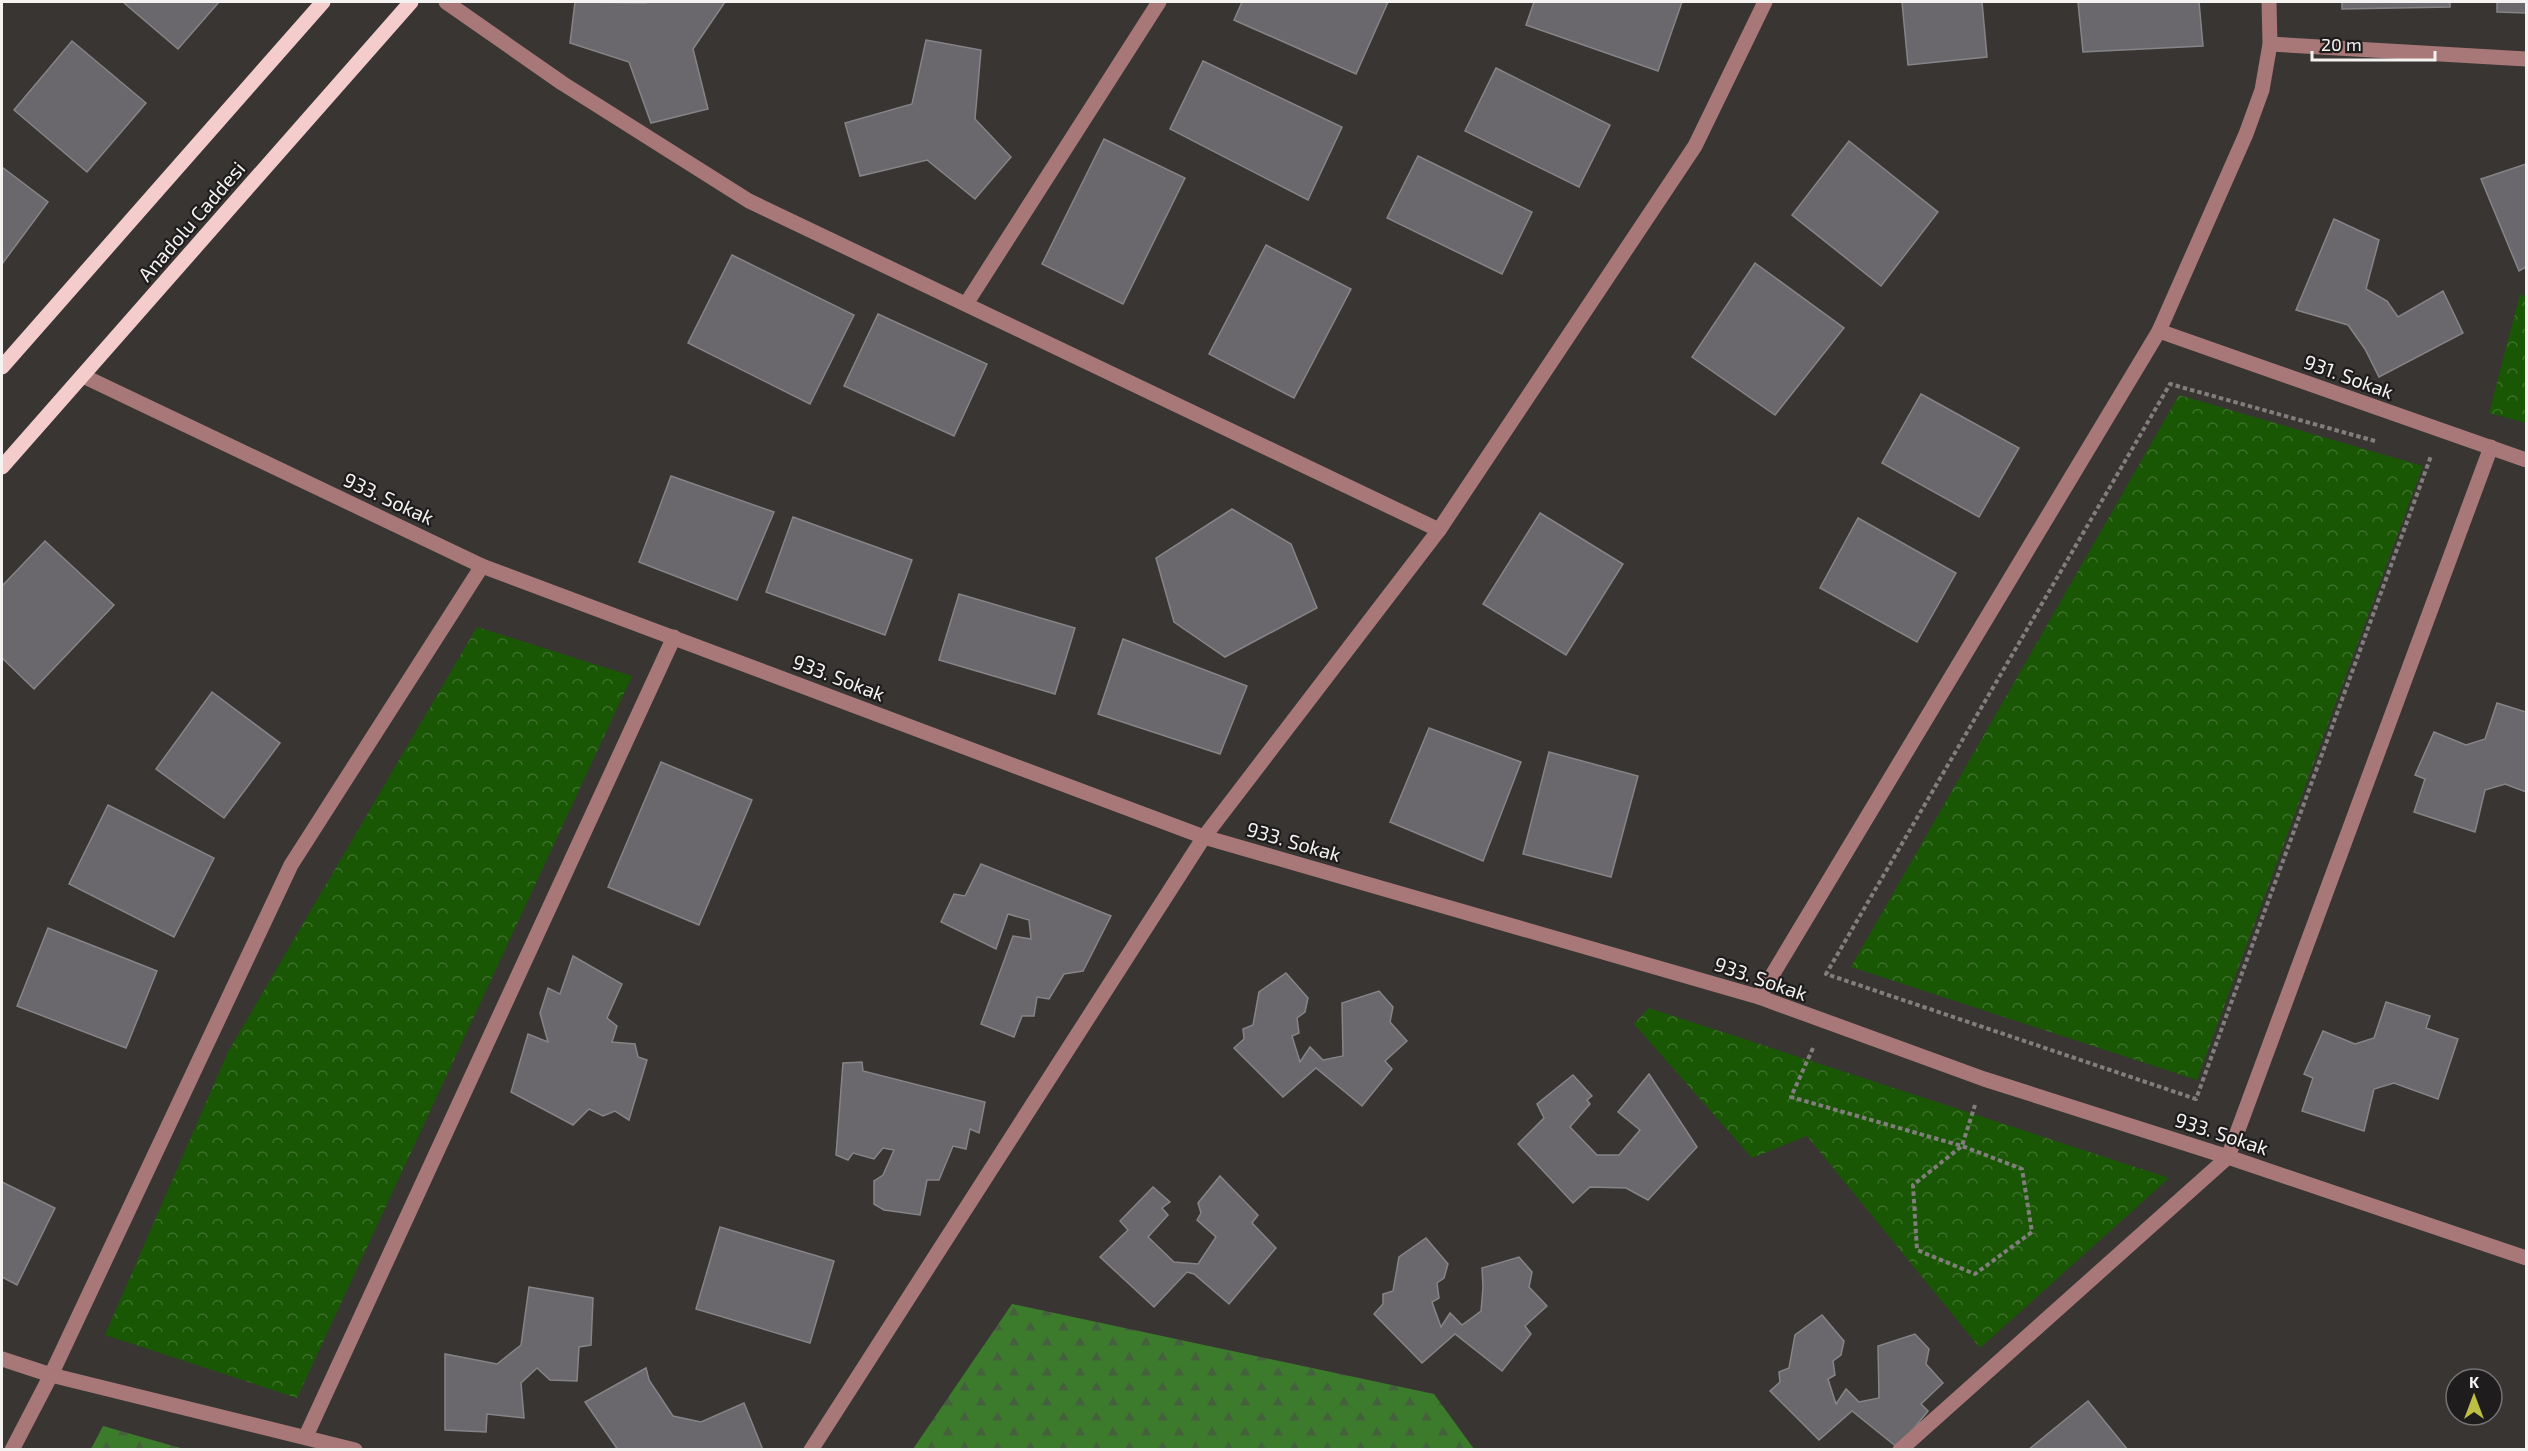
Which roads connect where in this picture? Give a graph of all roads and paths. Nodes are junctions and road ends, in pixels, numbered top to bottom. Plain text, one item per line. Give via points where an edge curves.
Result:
1 (323, 2) edge
2 (411, 2) edge
3 (446, 2) edge
4 (1159, 2) edge
5 (1765, 2) edge
6 (2269, 2) edge
7 (2270, 44) junction
8 (2526, 59) edge
9 (966, 304) junction
10 (2159, 331) junction
11 (8, 351) edge
12 (2, 367) edge
13 (83, 376) junction
14 (2386, 444) dead end
15 (2491, 447) junction
16 (2420, 453) dead end
17 (2526, 460) edge
18 (2, 467) edge
19 (1439, 530) junction
20 (482, 566) junction
21 (674, 637) junction
22 (1204, 837) junction
23 (1759, 997) junction
24 (1824, 1023) junction
25 (1984, 1079) junction
26 (1962, 1146) junction
27 (2228, 1157) junction
28 (2526, 1258) edge
29 (2, 1359) edge
30 (51, 1375) junction
31 (306, 1436) junction
32 (12, 1449) edge
33 (356, 1449) edge
34 (811, 1449) edge
35 (1900, 1449) edge

1 - 11 main road
2 - 13 main road, Anadolu Caddesi
3 - 9 street via 562,83 749,201
4 - 9 street
5 - 19 street via 1695,146
6 - 7 street
7 - 8 street
7 - 10 street via 2262,90 2246,134
9 - 19 street
10 - 15 street, 931. Sokak
10 - 23 street
11 - 12 main road
13 - 18 main road, Anadolu Caddesi
13 - 20 street, 933. Sokak
14 - 16 path via 2170,384 1826,974 2196,1100 2431,456
15 - 17 street, 931. Sokak
15 - 27 street
19 - 22 street
20 - 21 street, 933. Sokak
20 - 30 street via 291,865
21 - 22 street, 933. Sokak
21 - 31 street
22 - 23 street, 933. Sokak
22 - 34 street
23 - 24 street, 933. Sokak
24 - 25 street, 933. Sokak
24 - 26 path via 1791,1097
25 - 26 path
25 - 27 street, 933. Sokak
26 - 26 path via 1912,1185 1917,1250 1975,1274 2032,1232 2022,1169
27 - 28 street, 933. Sokak
27 - 35 street
29 - 30 street
30 - 31 street
30 - 32 street
31 - 33 street

